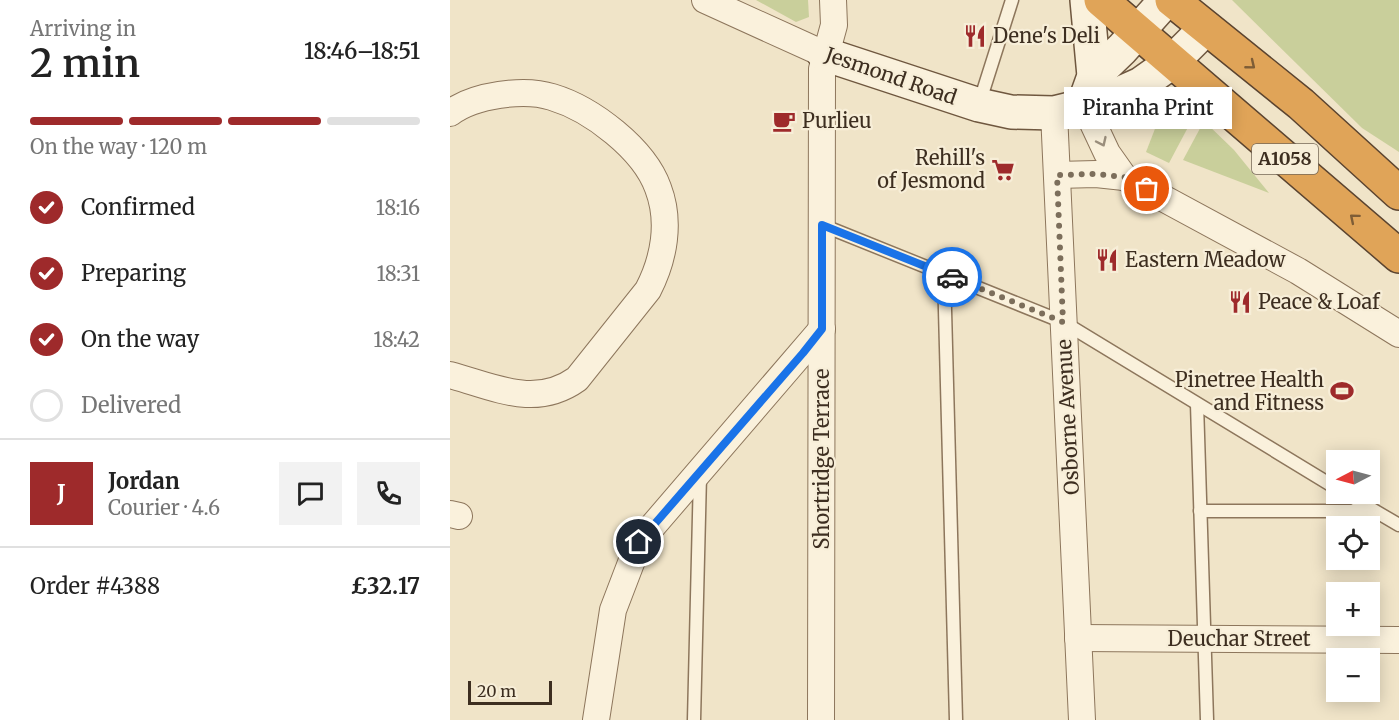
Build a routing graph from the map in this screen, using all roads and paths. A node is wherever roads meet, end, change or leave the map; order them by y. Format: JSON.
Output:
{"nodes":[{"id":1,"x":705,"y":0,"type":"edge"},
{"id":2,"x":833,"y":0,"type":"edge"},
{"id":3,"x":1012,"y":0,"type":"edge"},
{"id":4,"x":1088,"y":0,"type":"edge"},
{"id":5,"x":1101,"y":0,"type":"edge"},
{"id":6,"x":1166,"y":0,"type":"edge"},
{"id":7,"x":1172,"y":0,"type":"edge"},
{"id":8,"x":1206,"y":28,"type":"junction"},
{"id":9,"x":1138,"y":32,"type":"junction"},
{"id":10,"x":824,"y":54,"type":"junction"},
{"id":11,"x":1172,"y":62,"type":"junction"},
{"id":12,"x":1089,"y":90,"type":"junction"},
{"id":13,"x":979,"y":105,"type":"junction"},
{"id":14,"x":450,"y":113,"type":"edge"},
{"id":15,"x":1054,"y":113,"type":"junction"},
{"id":16,"x":1057,"y":175,"type":"junction"},
{"id":17,"x":1124,"y":177,"type":"junction"},
{"id":18,"x":1399,"y":193,"type":"edge"},
{"id":19,"x":822,"y":225,"type":"junction"},
{"id":20,"x":1399,"y":256,"type":"edge"},
{"id":21,"x":944,"y":273,"type":"junction"},
{"id":22,"x":1063,"y":322,"type":"junction"},
{"id":23,"x":822,"y":329,"type":"junction"},
{"id":24,"x":1399,"y":334,"type":"edge"},
{"id":25,"x":450,"y":375,"type":"edge"},
{"id":26,"x":1197,"y":404,"type":"junction"},
{"id":27,"x":700,"y":471,"type":"junction"},
{"id":28,"x":1326,"y":482,"type":"edge"},
{"id":29,"x":1362,"y":504,"type":"edge"},
{"id":30,"x":1374,"y":511,"type":"junction"},
{"id":31,"x":1200,"y":512,"type":"junction"},
{"id":32,"x":1399,"y":525,"type":"edge"},
{"id":33,"x":1078,"y":638,"type":"junction"},
{"id":34,"x":1205,"y":639,"type":"junction"},
{"id":35,"x":1399,"y":640,"type":"edge"},
{"id":36,"x":596,"y":720,"type":"edge"},
{"id":37,"x":694,"y":720,"type":"edge"},
{"id":38,"x":821,"y":720,"type":"edge"},
{"id":39,"x":956,"y":720,"type":"edge"},
{"id":40,"x":1082,"y":720,"type":"edge"},
{"id":41,"x":1207,"y":720,"type":"edge"}],
"edges":[{"from":1,"to":10,"type":"street","name":"Jesmond Road"},
{"from":2,"to":10,"type":"street","name":"Shortridge Terrace"},
{"from":3,"to":13,"type":"lane"},
{"from":4,"to":12,"type":"street"},
{"from":5,"to":9,"type":"highway","number":"A1058"},
{"from":6,"to":9,"type":"street"},
{"from":7,"to":8,"type":"highway","number":"A1058"},
{"from":8,"to":11,"type":"street","name":"Jesmond Road"},
{"from":8,"to":18,"type":"highway","number":"A1058","one_way":true},
{"from":9,"to":11,"type":"highway","number":"A1058"},
{"from":9,"to":12,"type":"street"},
{"from":10,"to":13,"type":"street","name":"Jesmond Road"},
{"from":10,"to":19,"type":"street","name":"Shortridge Terrace"},
{"from":11,"to":12,"type":"street","name":"Jesmond Road"},
{"from":20,"to":11,"type":"highway","number":"A1058","one_way":true},
{"from":12,"to":15,"type":"street","name":"Jesmond Road"},
{"from":12,"to":17,"type":"street","one_way":true},
{"from":13,"to":15,"type":"street","name":"Jesmond Road"},
{"from":14,"to":25,"type":"street"},
{"from":15,"to":16,"type":"street","name":"Osborne Avenue"},
{"from":16,"to":17,"type":"street"},
{"from":16,"to":22,"type":"street","name":"Osborne Avenue"},
{"from":17,"to":24,"type":"street"},
{"from":19,"to":21,"type":"lane"},
{"from":19,"to":23,"type":"street","name":"Shortridge Terrace"},
{"from":21,"to":22,"type":"lane"},
{"from":21,"to":39,"type":"lane"},
{"from":22,"to":26,"type":"lane"},
{"from":22,"to":33,"type":"street","name":"Osborne Avenue"},
{"from":23,"to":27,"type":"street"},
{"from":23,"to":38,"type":"street","name":"Shortridge Terrace"},
{"from":26,"to":28,"type":"lane"},
{"from":26,"to":31,"type":"lane"},
{"from":27,"to":36,"type":"street"},
{"from":27,"to":37,"type":"lane"},
{"from":29,"to":30,"type":"lane"},
{"from":30,"to":31,"type":"lane"},
{"from":30,"to":32,"type":"lane"},
{"from":31,"to":34,"type":"lane"},
{"from":33,"to":34,"type":"street","name":"Deuchar Street"},
{"from":33,"to":40,"type":"street","name":"Osborne Avenue"},
{"from":34,"to":35,"type":"street","name":"Deuchar Street"},
{"from":34,"to":41,"type":"lane"}]}
